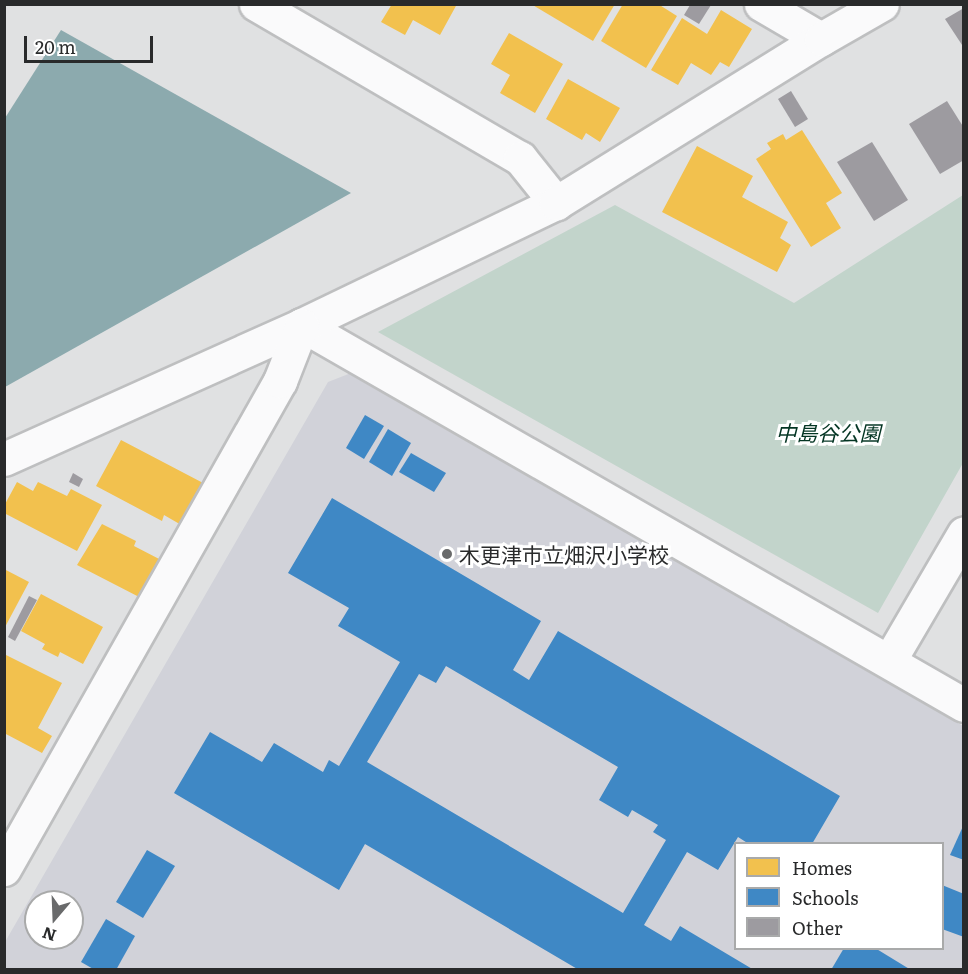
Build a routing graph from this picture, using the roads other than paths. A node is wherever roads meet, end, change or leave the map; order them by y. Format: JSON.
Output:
{"nodes":[{"id":1,"x":256,"y":4,"type":"edge"},
{"id":2,"x":761,"y":4,"type":"edge"},
{"id":3,"x":882,"y":4,"type":"edge"},
{"id":4,"x":821,"y":39,"type":"junction"},
{"id":5,"x":556,"y":203,"type":"junction"},
{"id":6,"x":302,"y":325,"type":"junction"},
{"id":7,"x":4,"y":459,"type":"edge"},
{"id":8,"x":963,"y":533,"type":"edge"},
{"id":9,"x":889,"y":661,"type":"junction"},
{"id":10,"x":963,"y":705,"type":"edge"},
{"id":11,"x":4,"y":870,"type":"edge"}],
"edges":[{"from":1,"to":5,"type":"street"},
{"from":2,"to":4,"type":"street"},
{"from":3,"to":4,"type":"street"},
{"from":4,"to":5,"type":"street"},
{"from":5,"to":6,"type":"street"},
{"from":6,"to":7,"type":"street"},
{"from":6,"to":9,"type":"street"},
{"from":6,"to":11,"type":"street"},
{"from":8,"to":9,"type":"street"},
{"from":9,"to":10,"type":"street"}]}
